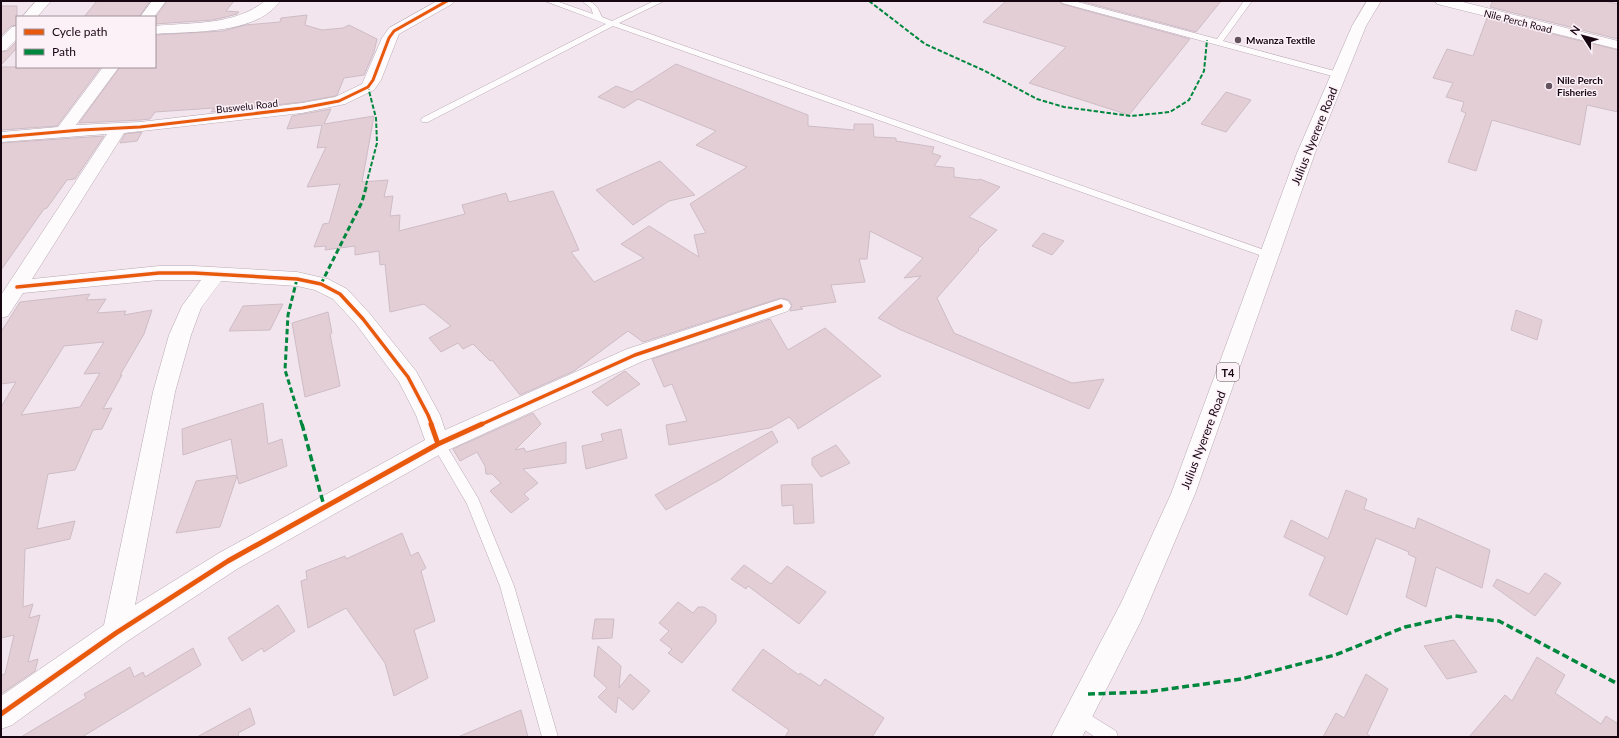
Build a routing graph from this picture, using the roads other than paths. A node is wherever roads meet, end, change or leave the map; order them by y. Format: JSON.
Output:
{"nodes":[{"id":1,"x":44,"y":1,"type":"edge"},
{"id":2,"x":159,"y":1,"type":"edge"},
{"id":3,"x":273,"y":1,"type":"edge"},
{"id":4,"x":447,"y":1,"type":"edge"},
{"id":5,"x":549,"y":1,"type":"edge"},
{"id":6,"x":586,"y":1,"type":"edge"},
{"id":7,"x":660,"y":1,"type":"edge"},
{"id":8,"x":1065,"y":1,"type":"edge"},
{"id":9,"x":1248,"y":1,"type":"edge"},
{"id":10,"x":1374,"y":1,"type":"edge"},
{"id":11,"x":1442,"y":1,"type":"edge"},
{"id":12,"x":30,"y":16,"type":"edge"},
{"id":13,"x":148,"y":16,"type":"edge"},
{"id":14,"x":599,"y":19,"type":"junction"},
{"id":15,"x":611,"y":24,"type":"junction"},
{"id":16,"x":156,"y":30,"type":"edge"},
{"id":17,"x":16,"y":31,"type":"edge"},
{"id":18,"x":1218,"y":43,"type":"junction"},
{"id":19,"x":1618,"y":45,"type":"edge"},
{"id":20,"x":1,"y":47,"type":"edge"},
{"id":21,"x":109,"y":68,"type":"edge"},
{"id":22,"x":1339,"y":75,"type":"junction"},
{"id":23,"x":425,"y":120,"type":"dead end"},
{"id":24,"x":118,"y":129,"type":"junction"},
{"id":25,"x":64,"y":131,"type":"junction"},
{"id":26,"x":1,"y":137,"type":"edge"},
{"id":27,"x":1269,"y":255,"type":"junction"},
{"id":28,"x":215,"y":275,"type":"junction"},
{"id":29,"x":17,"y":287,"type":"junction"},
{"id":30,"x":781,"y":306,"type":"dead end"},
{"id":31,"x":1,"y":311,"type":"edge"},
{"id":32,"x":438,"y":444,"type":"junction"},
{"id":33,"x":116,"y":633,"type":"junction"},
{"id":34,"x":1,"y":714,"type":"edge"},
{"id":35,"x":1077,"y":715,"type":"junction"},
{"id":36,"x":550,"y":737,"type":"edge"},
{"id":37,"x":1066,"y":737,"type":"edge"},
{"id":38,"x":1110,"y":737,"type":"edge"}],
"edges":[{"from":1,"to":12,"type":"main road"},
{"from":2,"to":13,"type":"main road"},
{"from":3,"to":16,"type":"main road"},
{"from":4,"to":24,"type":"main road","name":"Buswelu Road"},
{"from":5,"to":14,"type":"lane"},
{"from":6,"to":14,"type":"lane"},
{"from":7,"to":15,"type":"lane"},
{"from":8,"to":18,"type":"lane"},
{"from":9,"to":18,"type":"lane"},
{"from":10,"to":22,"type":"main road","name":"Julius Nyerere Road","number":"T4"},
{"from":11,"to":19,"type":"main road","name":"Nile Perch Road"},
{"from":14,"to":15,"type":"lane"},
{"from":15,"to":23,"type":"lane"},
{"from":15,"to":27,"type":"lane"},
{"from":17,"to":20,"type":"main road"},
{"from":18,"to":22,"type":"lane"},
{"from":21,"to":25,"type":"main road"},
{"from":22,"to":27,"type":"main road","name":"Julius Nyerere Road","number":"T4"},
{"from":24,"to":25,"type":"main road","name":"Buswelu Road"},
{"from":24,"to":29,"type":"main road"},
{"from":25,"to":26,"type":"main road","name":"Buswelu Road"},
{"from":27,"to":35,"type":"main road","name":"Julius Nyerere Road","number":"T4"},
{"from":28,"to":29,"type":"main road"},
{"from":28,"to":32,"type":"main road"},
{"from":28,"to":33,"type":"main road"},
{"from":29,"to":31,"type":"main road"},
{"from":30,"to":32,"type":"main road"},
{"from":32,"to":33,"type":"main road"},
{"from":32,"to":36,"type":"lane"},
{"from":33,"to":34,"type":"main road"},
{"from":35,"to":37,"type":"main road","name":"Julius Nyerere Road","number":"T4"},
{"from":35,"to":38,"type":"lane"}]}
